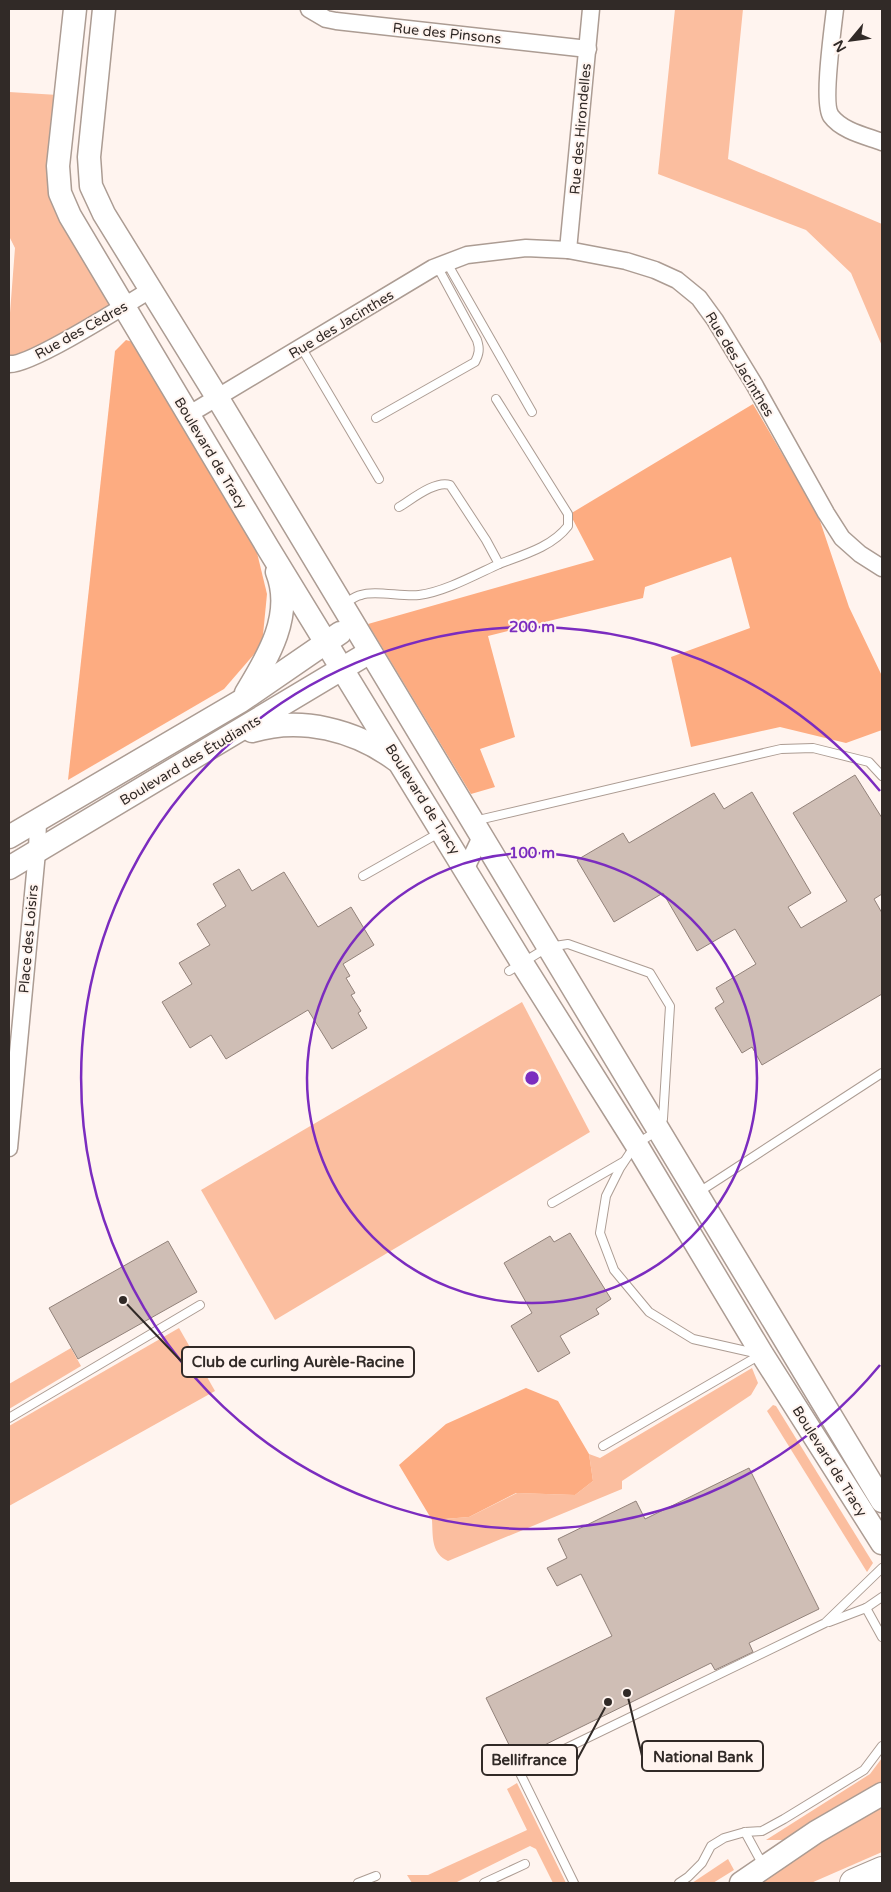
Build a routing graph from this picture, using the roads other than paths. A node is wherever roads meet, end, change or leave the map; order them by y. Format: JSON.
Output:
{"nodes":[{"id":1,"x":75,"y":9,"type":"edge"},
{"id":2,"x":104,"y":9,"type":"edge"},
{"id":3,"x":309,"y":9,"type":"edge"},
{"id":4,"x":591,"y":9,"type":"edge"},
{"id":5,"x":835,"y":9,"type":"edge"},
{"id":6,"x":588,"y":49,"type":"junction"},
{"id":7,"x":882,"y":142,"type":"edge"},
{"id":8,"x":568,"y":250,"type":"junction"},
{"id":9,"x":442,"y":265,"type":"junction"},
{"id":10,"x":150,"y":290,"type":"junction"},
{"id":11,"x":123,"y":306,"type":"junction"},
{"id":12,"x":301,"y":347,"type":"junction"},
{"id":13,"x":9,"y":364,"type":"edge"},
{"id":14,"x":217,"y":396,"type":"junction"},
{"id":15,"x":496,"y":399,"type":"dead end"},
{"id":16,"x":532,"y":412,"type":"dead end"},
{"id":17,"x":188,"y":415,"type":"junction"},
{"id":18,"x":376,"y":418,"type":"dead end"},
{"id":19,"x":379,"y":479,"type":"dead end"},
{"id":20,"x":399,"y":507,"type":"dead end"},
{"id":21,"x":268,"y":548,"type":"junction"},
{"id":22,"x":499,"y":564,"type":"junction"},
{"id":23,"x":882,"y":568,"type":"edge"},
{"id":24,"x":342,"y":605,"type":"junction"},
{"id":25,"x":354,"y":625,"type":"junction"},
{"id":26,"x":326,"y":642,"type":"junction"},
{"id":27,"x":370,"y":652,"type":"junction"},
{"id":28,"x":342,"y":669,"type":"junction"},
{"id":29,"x":241,"y":701,"type":"junction"},
{"id":30,"x":229,"y":737,"type":"junction"},
{"id":31,"x":400,"y":763,"type":"junction"},
{"id":32,"x":882,"y":776,"type":"edge"},
{"id":33,"x":38,"y":820,"type":"junction"},
{"id":34,"x":476,"y":829,"type":"junction"},
{"id":35,"x":443,"y":831,"type":"junction"},
{"id":36,"x":9,"y":838,"type":"edge"},
{"id":37,"x":37,"y":852,"type":"junction"},
{"id":38,"x":9,"y":868,"type":"edge"},
{"id":39,"x":466,"y":868,"type":"junction"},
{"id":40,"x":363,"y":876,"type":"dead end"},
{"id":41,"x":548,"y":947,"type":"junction"},
{"id":42,"x":516,"y":967,"type":"junction"},
{"id":43,"x":882,"y":1073,"type":"edge"},
{"id":44,"x":659,"y":1130,"type":"junction"},
{"id":45,"x":9,"y":1148,"type":"edge"},
{"id":46,"x":630,"y":1152,"type":"junction"},
{"id":47,"x":697,"y":1193,"type":"junction"},
{"id":48,"x":667,"y":1195,"type":"junction"},
{"id":49,"x":552,"y":1204,"type":"dead end"},
{"id":50,"x":200,"y":1305,"type":"dead end"},
{"id":51,"x":784,"y":1340,"type":"junction"},
{"id":52,"x":762,"y":1354,"type":"junction"},
{"id":53,"x":788,"y":1371,"type":"junction"},
{"id":54,"x":9,"y":1418,"type":"edge"},
{"id":55,"x":603,"y":1446,"type":"dead end"},
{"id":56,"x":882,"y":1501,"type":"edge"},
{"id":57,"x":882,"y":1543,"type":"edge"},
{"id":58,"x":882,"y":1568,"type":"edge"},
{"id":59,"x":882,"y":1597,"type":"edge"},
{"id":60,"x":866,"y":1608,"type":"junction"},
{"id":61,"x":825,"y":1623,"type":"junction"},
{"id":62,"x":882,"y":1637,"type":"edge"},
{"id":63,"x":882,"y":1746,"type":"edge"},
{"id":64,"x":882,"y":1794,"type":"edge"},
{"id":65,"x":746,"y":1832,"type":"junction"},
{"id":66,"x":525,"y":1864,"type":"dead end"},
{"id":67,"x":764,"y":1867,"type":"junction"},
{"id":68,"x":882,"y":1871,"type":"edge"},
{"id":69,"x":376,"y":1876,"type":"dead end"},
{"id":70,"x":358,"y":1883,"type":"edge"},
{"id":71,"x":484,"y":1883,"type":"edge"},
{"id":72,"x":574,"y":1883,"type":"edge"},
{"id":73,"x":679,"y":1883,"type":"edge"},
{"id":74,"x":741,"y":1883,"type":"edge"},
{"id":75,"x":854,"y":1883,"type":"edge"}],
"edges":[{"from":1,"to":11,"type":"street","name":"Boulevard de Tracy"},
{"from":2,"to":10,"type":"street","name":"Boulevard de Tracy"},
{"from":3,"to":6,"type":"street","name":"Rue des Pinsons"},
{"from":4,"to":6,"type":"street","name":"Rue des Hirondelles"},
{"from":5,"to":7,"type":"street"},
{"from":6,"to":8,"type":"street","name":"Rue des Hirondelles"},
{"from":8,"to":9,"type":"street","name":"Rue des Jacinthes"},
{"from":8,"to":23,"type":"street","name":"Rue des Jacinthes"},
{"from":9,"to":12,"type":"street","name":"Rue des Jacinthes"},
{"from":9,"to":16,"type":"lane"},
{"from":9,"to":18,"type":"lane"},
{"from":10,"to":11,"type":"street","name":"Rue des Cèdres"},
{"from":10,"to":14,"type":"street","name":"Boulevard de Tracy"},
{"from":11,"to":13,"type":"street","name":"Rue des Cèdres"},
{"from":11,"to":17,"type":"street","name":"Boulevard de Tracy"},
{"from":12,"to":14,"type":"street","name":"Rue des Jacinthes"},
{"from":12,"to":19,"type":"lane"},
{"from":14,"to":17,"type":"street","name":"Rue des Jacinthes"},
{"from":14,"to":24,"type":"street","name":"Boulevard de Tracy"},
{"from":15,"to":22,"type":"lane"},
{"from":17,"to":21,"type":"street","name":"Boulevard de Tracy"},
{"from":20,"to":22,"type":"lane"},
{"from":21,"to":26,"type":"street","name":"Boulevard de Tracy"},
{"from":21,"to":29,"type":"street"},
{"from":22,"to":24,"type":"lane"},
{"from":24,"to":25,"type":"street","name":"Boulevard de Tracy"},
{"from":25,"to":26,"type":"street","name":"Boulevard des Étudiants"},
{"from":25,"to":27,"type":"street","name":"Boulevard de Tracy"},
{"from":26,"to":28,"type":"street","name":"Boulevard de Tracy"},
{"from":26,"to":29,"type":"street","name":"Boulevard des Étudiants"},
{"from":27,"to":28,"type":"street","name":"Boulevard des Étudiants"},
{"from":27,"to":34,"type":"street","name":"Boulevard de Tracy"},
{"from":28,"to":30,"type":"street","name":"Boulevard des Étudiants"},
{"from":28,"to":31,"type":"street","name":"Boulevard de Tracy"},
{"from":29,"to":33,"type":"street","name":"Boulevard des Étudiants"},
{"from":30,"to":31,"type":"street"},
{"from":30,"to":37,"type":"street","name":"Boulevard des Étudiants"},
{"from":31,"to":35,"type":"street","name":"Boulevard de Tracy"},
{"from":32,"to":34,"type":"lane"},
{"from":33,"to":36,"type":"street","name":"Boulevard des Étudiants"},
{"from":33,"to":37,"type":"street","name":"Place des Loisirs"},
{"from":34,"to":39,"type":"street","name":"Boulevard de Tracy"},
{"from":34,"to":41,"type":"street","name":"Boulevard de Tracy"},
{"from":35,"to":39,"type":"street","name":"Boulevard de Tracy"},
{"from":35,"to":40,"type":"lane"},
{"from":37,"to":38,"type":"street","name":"Boulevard des Étudiants"},
{"from":37,"to":45,"type":"street","name":"Place des Loisirs"},
{"from":39,"to":42,"type":"street","name":"Boulevard de Tracy"},
{"from":41,"to":42,"type":"lane"},
{"from":41,"to":44,"type":"street","name":"Boulevard de Tracy"},
{"from":41,"to":44,"type":"lane"},
{"from":42,"to":46,"type":"street","name":"Boulevard de Tracy"},
{"from":43,"to":47,"type":"lane"},
{"from":44,"to":46,"type":"lane"},
{"from":44,"to":47,"type":"street","name":"Boulevard de Tracy"},
{"from":46,"to":48,"type":"street","name":"Boulevard de Tracy"},
{"from":46,"to":49,"type":"lane"},
{"from":46,"to":52,"type":"lane"},
{"from":47,"to":48,"type":"street"},
{"from":47,"to":51,"type":"street","name":"Boulevard de Tracy"},
{"from":48,"to":52,"type":"street","name":"Boulevard de Tracy"},
{"from":50,"to":54,"type":"lane"},
{"from":51,"to":52,"type":"street"},
{"from":51,"to":53,"type":"street","name":"Boulevard de Tracy"},
{"from":52,"to":53,"type":"street","name":"Boulevard de Tracy"},
{"from":52,"to":55,"type":"lane"},
{"from":53,"to":56,"type":"street","name":"Boulevard de Tracy"},
{"from":53,"to":57,"type":"street","name":"Boulevard de Tracy"},
{"from":58,"to":61,"type":"lane"},
{"from":59,"to":60,"type":"lane"},
{"from":60,"to":61,"type":"lane"},
{"from":60,"to":62,"type":"lane"},
{"from":61,"to":72,"type":"lane"},
{"from":63,"to":65,"type":"lane"},
{"from":64,"to":67,"type":"street"},
{"from":65,"to":67,"type":"lane"},
{"from":65,"to":73,"type":"lane"},
{"from":66,"to":71,"type":"lane"},
{"from":67,"to":74,"type":"street"},
{"from":68,"to":75,"type":"highway"},
{"from":69,"to":70,"type":"lane"}]}
